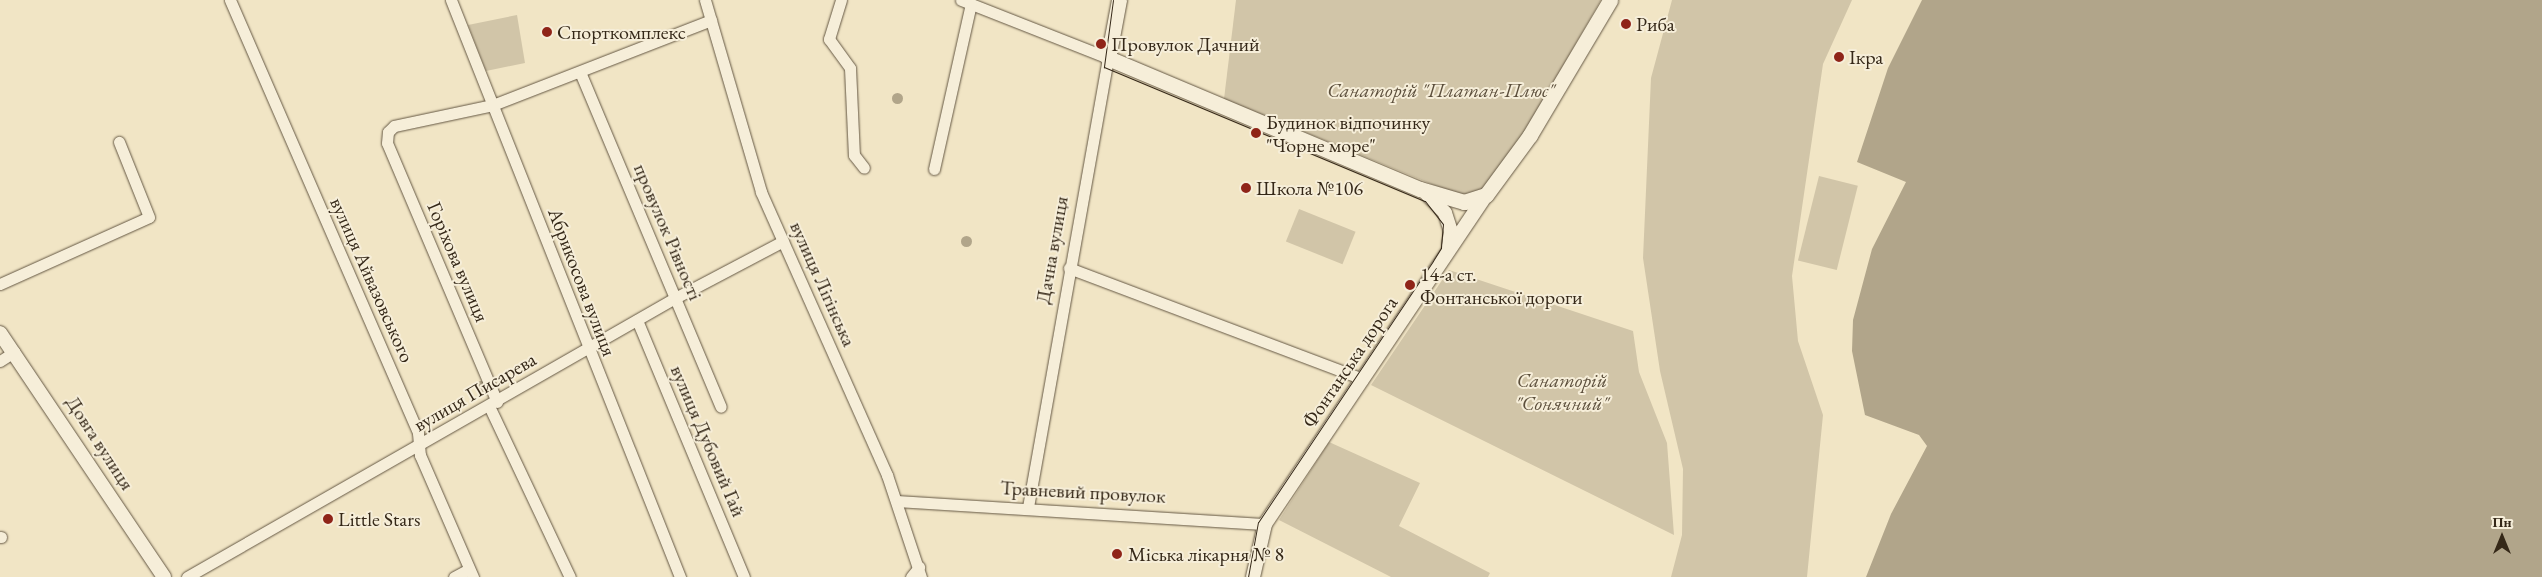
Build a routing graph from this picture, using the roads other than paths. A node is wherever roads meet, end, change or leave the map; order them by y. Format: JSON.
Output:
{"nodes":[{"id":1,"x":230,"y":0,"type":"edge"},
{"id":2,"x":451,"y":0,"type":"edge"},
{"id":3,"x":705,"y":0,"type":"edge"},
{"id":4,"x":841,"y":0,"type":"edge"},
{"id":5,"x":1119,"y":0,"type":"edge"},
{"id":6,"x":1610,"y":0,"type":"edge"},
{"id":7,"x":966,"y":2,"type":"edge"},
{"id":8,"x":711,"y":20,"type":"junction"},
{"id":9,"x":1108,"y":58,"type":"junction"},
{"id":10,"x":580,"y":72,"type":"junction"},
{"id":11,"x":493,"y":105,"type":"junction"},
{"id":12,"x":119,"y":142,"type":"dead end"},
{"id":13,"x":864,"y":168,"type":"dead end"},
{"id":14,"x":934,"y":169,"type":"dead end"},
{"id":15,"x":1420,"y":189,"type":"junction"},
{"id":16,"x":1486,"y":195,"type":"junction"},
{"id":17,"x":783,"y":241,"type":"junction"},
{"id":18,"x":1446,"y":254,"type":"junction"},
{"id":19,"x":1069,"y":268,"type":"junction"},
{"id":20,"x":0,"y":284,"type":"edge"},
{"id":21,"x":675,"y":298,"type":"junction"},
{"id":22,"x":637,"y":320,"type":"junction"},
{"id":23,"x":0,"y":333,"type":"edge"},
{"id":24,"x":588,"y":348,"type":"junction"},
{"id":25,"x":14,"y":352,"type":"junction"},
{"id":26,"x":0,"y":361,"type":"edge"},
{"id":27,"x":1363,"y":379,"type":"junction"},
{"id":28,"x":493,"y":404,"type":"junction"},
{"id":29,"x":721,"y":407,"type":"dead end"},
{"id":30,"x":419,"y":446,"type":"junction"},
{"id":31,"x":898,"y":501,"type":"junction"},
{"id":32,"x":1028,"y":508,"type":"junction"},
{"id":33,"x":1265,"y":524,"type":"junction"},
{"id":34,"x":920,"y":572,"type":"edge"},
{"id":35,"x":471,"y":573,"type":"edge"},
{"id":36,"x":164,"y":577,"type":"edge"},
{"id":37,"x":187,"y":577,"type":"edge"},
{"id":38,"x":454,"y":577,"type":"edge"},
{"id":39,"x":570,"y":577,"type":"edge"},
{"id":40,"x":680,"y":577,"type":"edge"},
{"id":41,"x":744,"y":577,"type":"edge"},
{"id":42,"x":911,"y":577,"type":"edge"},
{"id":43,"x":1252,"y":577,"type":"edge"}],
"edges":[{"from":1,"to":30,"type":"street","name":"вулиця Айвазовського"},
{"from":2,"to":11,"type":"street","name":"Абрикосова вулиця"},
{"from":3,"to":8,"type":"street","name":"вулиця Лігінська"},
{"from":4,"to":13,"type":"street"},
{"from":5,"to":9,"type":"main road","name":"Дачна вулиця"},
{"from":6,"to":16,"type":"main road","name":"Фонтанська дорога"},
{"from":7,"to":9,"type":"street"},
{"from":7,"to":14,"type":"street"},
{"from":8,"to":10,"type":"street"},
{"from":8,"to":17,"type":"street","name":"вулиця Лігінська"},
{"from":9,"to":15,"type":"main road"},
{"from":9,"to":19,"type":"street","name":"Дачна вулиця"},
{"from":10,"to":11,"type":"street"},
{"from":10,"to":21,"type":"street","name":"провулок Рівності"},
{"from":11,"to":24,"type":"street","name":"Абрикосова вулиця"},
{"from":11,"to":28,"type":"street","name":"Горіхова вулиця"},
{"from":12,"to":20,"type":"street"},
{"from":15,"to":16,"type":"main road"},
{"from":15,"to":18,"type":"street"},
{"from":16,"to":18,"type":"street","name":"Фонтанська дорога"},
{"from":17,"to":21,"type":"street","name":"вулиця Писарева"},
{"from":17,"to":31,"type":"street","name":"вулиця Лігінська"},
{"from":18,"to":27,"type":"street","name":"Фонтанська дорога"},
{"from":19,"to":27,"type":"street"},
{"from":19,"to":32,"type":"street","name":"Дачна вулиця"},
{"from":21,"to":22,"type":"street","name":"вулиця Писарева"},
{"from":21,"to":29,"type":"street","name":"провулок Рівності"},
{"from":22,"to":24,"type":"street","name":"вулиця Писарева"},
{"from":22,"to":41,"type":"street","name":"вулиця Дубовий Гай"},
{"from":23,"to":25,"type":"street","name":"Довга вулиця"},
{"from":24,"to":28,"type":"street","name":"вулиця Писарева"},
{"from":24,"to":40,"type":"street","name":"Абрикосова вулиця"},
{"from":25,"to":26,"type":"street"},
{"from":25,"to":36,"type":"street","name":"Довга вулиця"},
{"from":27,"to":33,"type":"street","name":"Фонтанська дорога"},
{"from":28,"to":30,"type":"street","name":"вулиця Писарева"},
{"from":28,"to":39,"type":"street","name":"Горіхова вулиця"},
{"from":30,"to":35,"type":"street","name":"вулиця Айвазовського"},
{"from":30,"to":37,"type":"street","name":"вулиця Писарева"},
{"from":31,"to":32,"type":"street","name":"Травневий провулок"},
{"from":31,"to":34,"type":"street","name":"вулиця Лігінська"},
{"from":32,"to":33,"type":"street","name":"Травневий провулок"},
{"from":33,"to":43,"type":"street","name":"Фонтанська дорога"},
{"from":34,"to":42,"type":"street"},
{"from":35,"to":38,"type":"street"}]}
